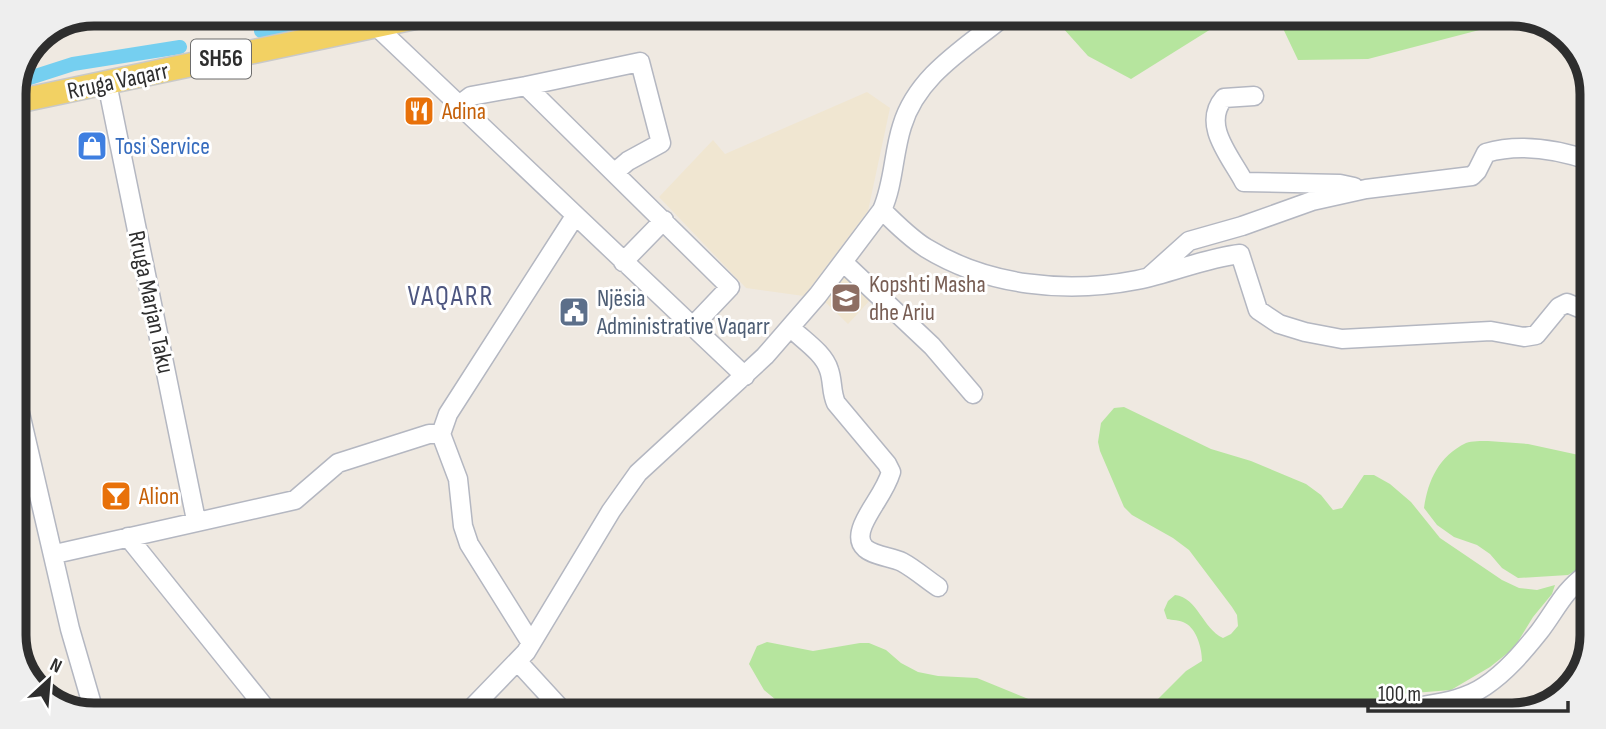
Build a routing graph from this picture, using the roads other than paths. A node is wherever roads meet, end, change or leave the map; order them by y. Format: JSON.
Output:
{"nodes":[{"id":1,"x":376,"y":26,"type":"joint"},
{"id":2,"x":992,"y":26,"type":"edge"},
{"id":3,"x":107,"y":83,"type":"junction"},
{"id":4,"x":526,"y":86,"type":"junction"},
{"id":5,"x":1254,"y":96,"type":"dead end"},
{"id":6,"x":26,"y":100,"type":"edge"},
{"id":7,"x":459,"y":105,"type":"junction"},
{"id":8,"x":1580,"y":159,"type":"edge"},
{"id":9,"x":615,"y":172,"type":"junction"},
{"id":10,"x":1366,"y":189,"type":"junction"},
{"id":11,"x":882,"y":210,"type":"junction"},
{"id":12,"x":575,"y":216,"type":"junction"},
{"id":13,"x":664,"y":220,"type":"junction"},
{"id":14,"x":623,"y":262,"type":"junction"},
{"id":15,"x":843,"y":262,"type":"junction"},
{"id":16,"x":1150,"y":276,"type":"junction"},
{"id":17,"x":1580,"y":308,"type":"edge"},
{"id":18,"x":692,"y":327,"type":"junction"},
{"id":19,"x":791,"y":328,"type":"junction"},
{"id":20,"x":745,"y":376,"type":"junction"},
{"id":21,"x":973,"y":394,"type":"dead end"},
{"id":22,"x":441,"y":434,"type":"junction"},
{"id":23,"x":26,"y":436,"type":"edge"},
{"id":24,"x":196,"y":520,"type":"junction"},
{"id":25,"x":128,"y":537,"type":"junction"},
{"id":26,"x":55,"y":554,"type":"junction"},
{"id":27,"x":1580,"y":580,"type":"edge"},
{"id":28,"x":938,"y":587,"type":"dead end"},
{"id":29,"x":531,"y":643,"type":"junction"},
{"id":30,"x":518,"y":662,"type":"junction"},
{"id":31,"x":92,"y":703,"type":"edge"},
{"id":32,"x":261,"y":703,"type":"edge"},
{"id":33,"x":476,"y":703,"type":"edge"},
{"id":34,"x":556,"y":703,"type":"edge"},
{"id":35,"x":1440,"y":703,"type":"edge"}],
"edges":[{"from":1,"to":3,"type":"main road","name":"Rruga Vaqarr","number":"SH56"},
{"from":1,"to":7,"type":"street"},
{"from":2,"to":11,"type":"street"},
{"from":3,"to":6,"type":"main road","name":"Rruga Vaqarr","number":"SH56"},
{"from":3,"to":24,"type":"street","name":"Rruga Marjan Taku"},
{"from":4,"to":7,"type":"street"},
{"from":4,"to":9,"type":"street"},
{"from":4,"to":9,"type":"street"},
{"from":5,"to":10,"type":"street"},
{"from":7,"to":12,"type":"street"},
{"from":8,"to":10,"type":"street"},
{"from":9,"to":13,"type":"street"},
{"from":10,"to":16,"type":"street"},
{"from":11,"to":15,"type":"street"},
{"from":11,"to":16,"type":"street"},
{"from":12,"to":14,"type":"street"},
{"from":12,"to":22,"type":"street"},
{"from":13,"to":14,"type":"street"},
{"from":13,"to":18,"type":"street"},
{"from":14,"to":18,"type":"street"},
{"from":15,"to":19,"type":"street"},
{"from":15,"to":21,"type":"street"},
{"from":16,"to":17,"type":"street"},
{"from":18,"to":20,"type":"street"},
{"from":19,"to":20,"type":"street"},
{"from":19,"to":28,"type":"street"},
{"from":20,"to":29,"type":"street"},
{"from":22,"to":24,"type":"street"},
{"from":22,"to":29,"type":"street"},
{"from":23,"to":26,"type":"street"},
{"from":24,"to":25,"type":"street"},
{"from":25,"to":26,"type":"street"},
{"from":25,"to":32,"type":"street"},
{"from":26,"to":31,"type":"street"},
{"from":27,"to":35,"type":"street"},
{"from":29,"to":30,"type":"street"},
{"from":30,"to":33,"type":"street"},
{"from":30,"to":34,"type":"street"}]}
